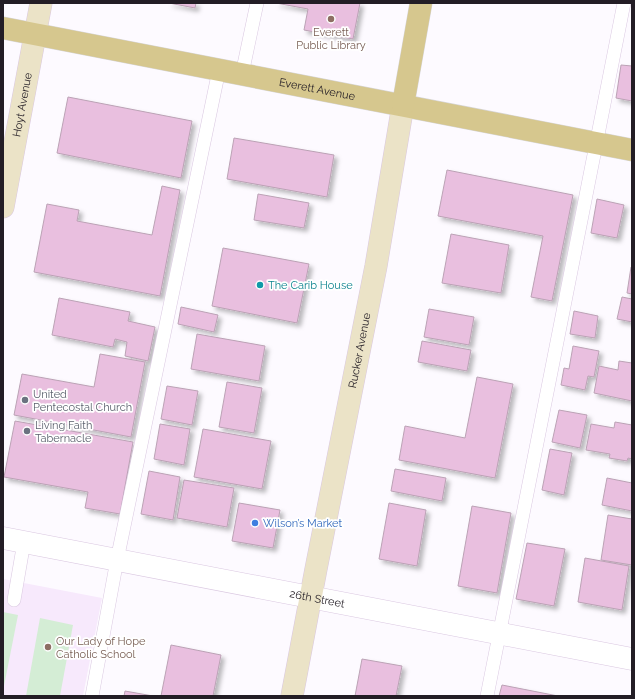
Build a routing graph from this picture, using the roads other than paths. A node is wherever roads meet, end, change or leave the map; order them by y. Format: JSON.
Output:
{"nodes":[{"id":1,"x":41,"y":3,"type":"edge"},
{"id":2,"x":257,"y":3,"type":"edge"},
{"id":3,"x":421,"y":3,"type":"edge"},
{"id":4,"x":624,"y":3,"type":"edge"},
{"id":5,"x":3,"y":28,"type":"edge"},
{"id":6,"x":35,"y":34,"type":"junction"},
{"id":7,"x":219,"y":70,"type":"junction"},
{"id":8,"x":242,"y":74,"type":"junction"},
{"id":9,"x":403,"y":105,"type":"junction"},
{"id":10,"x":596,"y":142,"type":"junction"},
{"id":11,"x":632,"y":150,"type":"edge"},
{"id":12,"x":3,"y":207,"type":"edge"},
{"id":13,"x":3,"y":538,"type":"edge"},
{"id":14,"x":24,"y":542,"type":"junction"},
{"id":15,"x":118,"y":560,"type":"junction"},
{"id":16,"x":310,"y":597,"type":"junction"},
{"id":17,"x":14,"y":600,"type":"dead end"},
{"id":18,"x":499,"y":634,"type":"junction"},
{"id":19,"x":632,"y":659,"type":"edge"},
{"id":20,"x":92,"y":696,"type":"edge"},
{"id":21,"x":292,"y":696,"type":"edge"},
{"id":22,"x":487,"y":696,"type":"edge"}],
"edges":[{"from":1,"to":6,"type":"street","name":"Hoyt Avenue"},
{"from":2,"to":8,"type":"lane"},
{"from":3,"to":9,"type":"main road","name":"Rucker Avenue"},
{"from":4,"to":10,"type":"lane"},
{"from":5,"to":6,"type":"main road","name":"Everett Avenue"},
{"from":6,"to":7,"type":"main road","name":"Everett Avenue"},
{"from":6,"to":12,"type":"street","name":"Hoyt Avenue"},
{"from":7,"to":8,"type":"main road","name":"Everett Avenue"},
{"from":7,"to":15,"type":"lane"},
{"from":8,"to":9,"type":"main road","name":"Everett Avenue"},
{"from":9,"to":10,"type":"main road","name":"Everett Avenue"},
{"from":9,"to":16,"type":"street","name":"Rucker Avenue"},
{"from":10,"to":11,"type":"main road","name":"Everett Avenue"},
{"from":10,"to":18,"type":"lane"},
{"from":13,"to":14,"type":"street","name":"26th Street"},
{"from":14,"to":15,"type":"street","name":"26th Street"},
{"from":14,"to":17,"type":"lane"},
{"from":15,"to":16,"type":"street","name":"26th Street"},
{"from":15,"to":20,"type":"lane"},
{"from":16,"to":18,"type":"street","name":"26th Street"},
{"from":16,"to":21,"type":"street","name":"Rucker Avenue"},
{"from":18,"to":19,"type":"street","name":"26th Street"},
{"from":18,"to":22,"type":"lane"}]}
